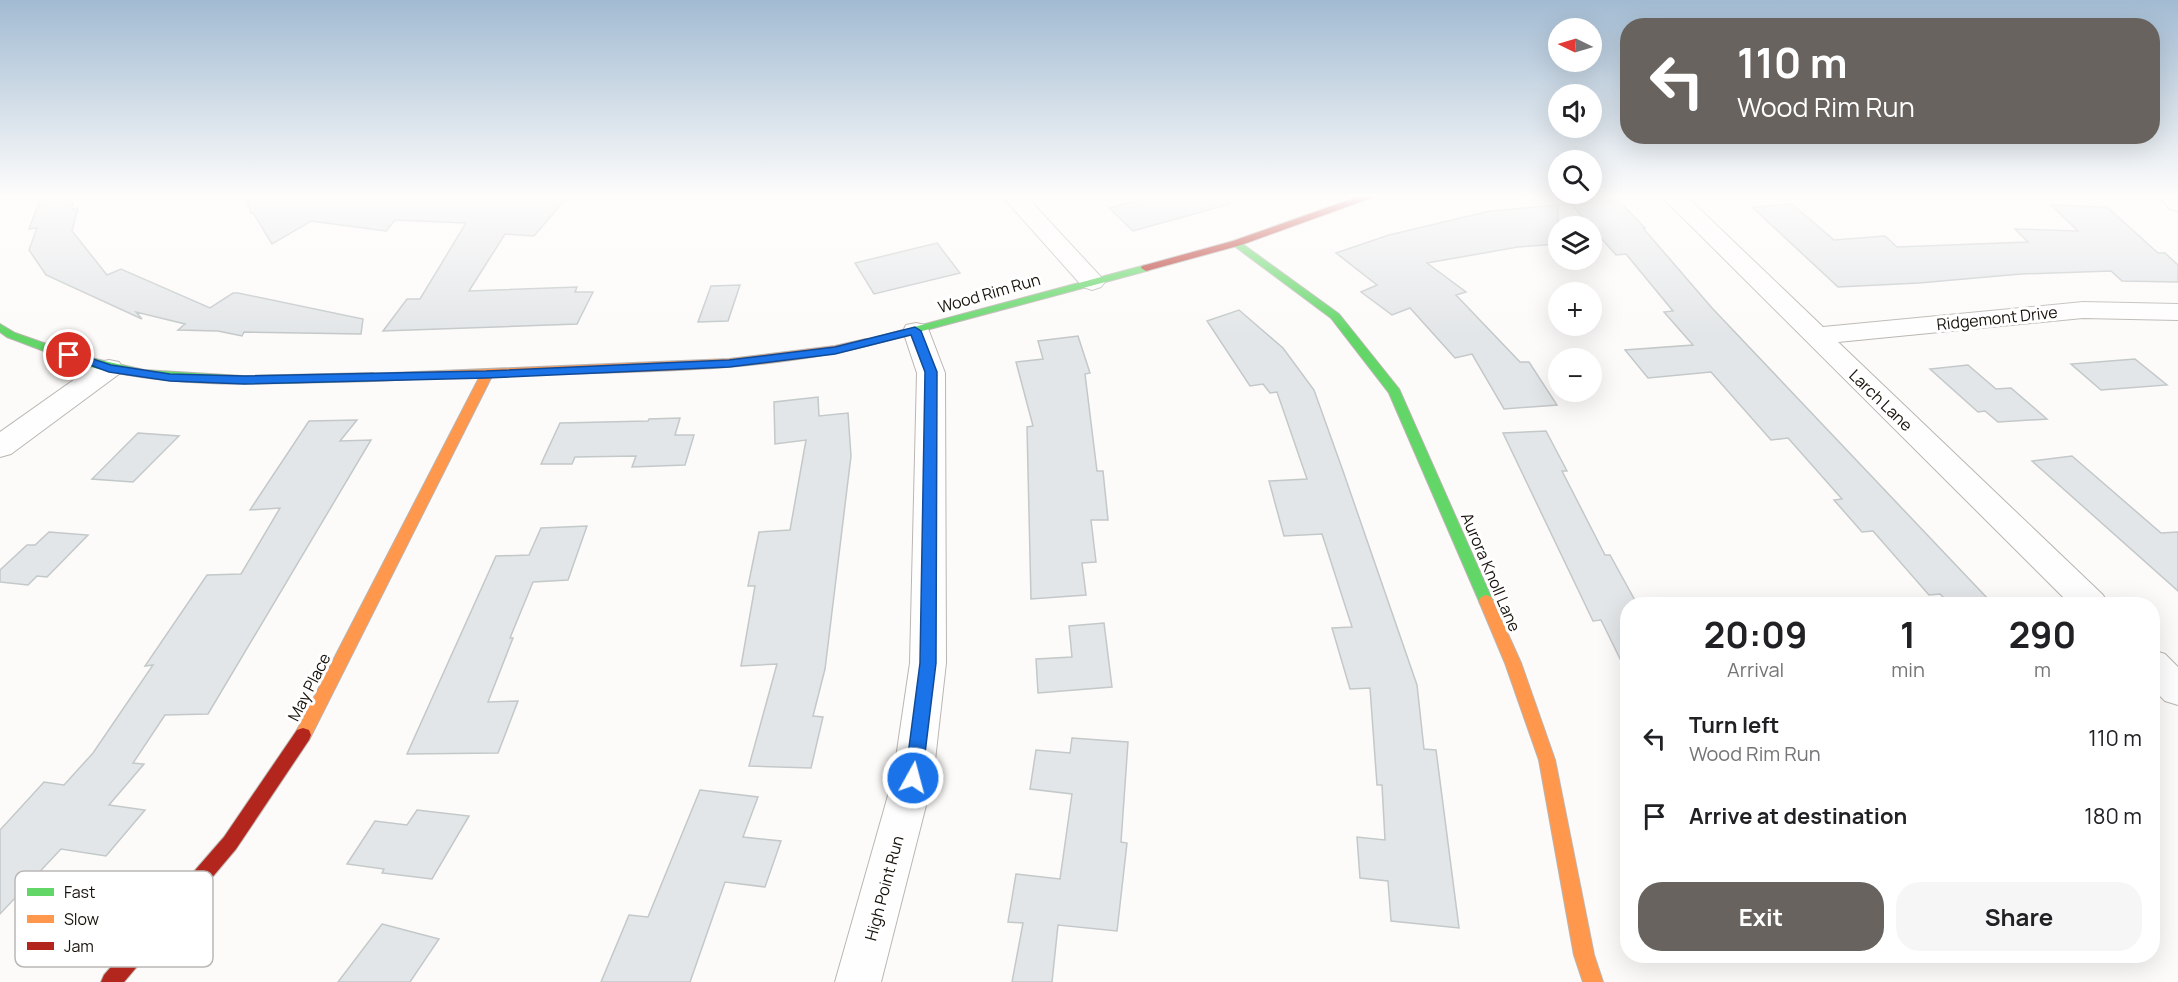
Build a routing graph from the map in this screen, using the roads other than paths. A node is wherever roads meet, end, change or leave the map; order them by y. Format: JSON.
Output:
{"nodes":[{"id":1,"x":1054,"y":241,"type":"edge"},
{"id":2,"x":1243,"y":241,"type":"edge"},
{"id":3,"x":1718,"y":241,"type":"edge"},
{"id":4,"x":1237,"y":243,"type":"junction"},
{"id":5,"x":1092,"y":282,"type":"junction"},
{"id":6,"x":2178,"y":312,"type":"edge"},
{"id":7,"x":0,"y":327,"type":"edge"},
{"id":8,"x":915,"y":331,"type":"junction"},
{"id":9,"x":1816,"y":336,"type":"junction"},
{"id":10,"x":109,"y":368,"type":"junction"},
{"id":11,"x":486,"y":374,"type":"junction"},
{"id":12,"x":0,"y":447,"type":"edge"},
{"id":13,"x":2084,"y":597,"type":"edge"},
{"id":14,"x":2160,"y":672,"type":"edge"},
{"id":15,"x":2178,"y":690,"type":"edge"},
{"id":16,"x":206,"y":871,"type":"edge"},
{"id":17,"x":124,"y":967,"type":"edge"},
{"id":18,"x":111,"y":982,"type":"edge"},
{"id":19,"x":858,"y":982,"type":"edge"},
{"id":20,"x":1593,"y":982,"type":"edge"}],
"edges":[{"from":1,"to":5,"type":"street"},
{"from":2,"to":4,"type":"street","name":"Wood Rim Run"},
{"from":3,"to":9,"type":"street","name":"Larch Lane"},
{"from":4,"to":5,"type":"street","name":"Wood Rim Run"},
{"from":4,"to":20,"type":"street","name":"Aurora Knoll Lane"},
{"from":5,"to":8,"type":"street","name":"Wood Rim Run"},
{"from":6,"to":9,"type":"street","name":"Ridgemont Drive"},
{"from":7,"to":10,"type":"street","name":"Wood Rim Run"},
{"from":8,"to":11,"type":"street","name":"Wood Rim Run"},
{"from":8,"to":19,"type":"street","name":"High Point Run"},
{"from":9,"to":13,"type":"street","name":"Larch Lane"},
{"from":10,"to":11,"type":"street","name":"Wood Rim Run"},
{"from":10,"to":12,"type":"street"},
{"from":11,"to":16,"type":"street","name":"May Place"},
{"from":14,"to":15,"type":"street"},
{"from":17,"to":18,"type":"street","name":"May Place"}]}
